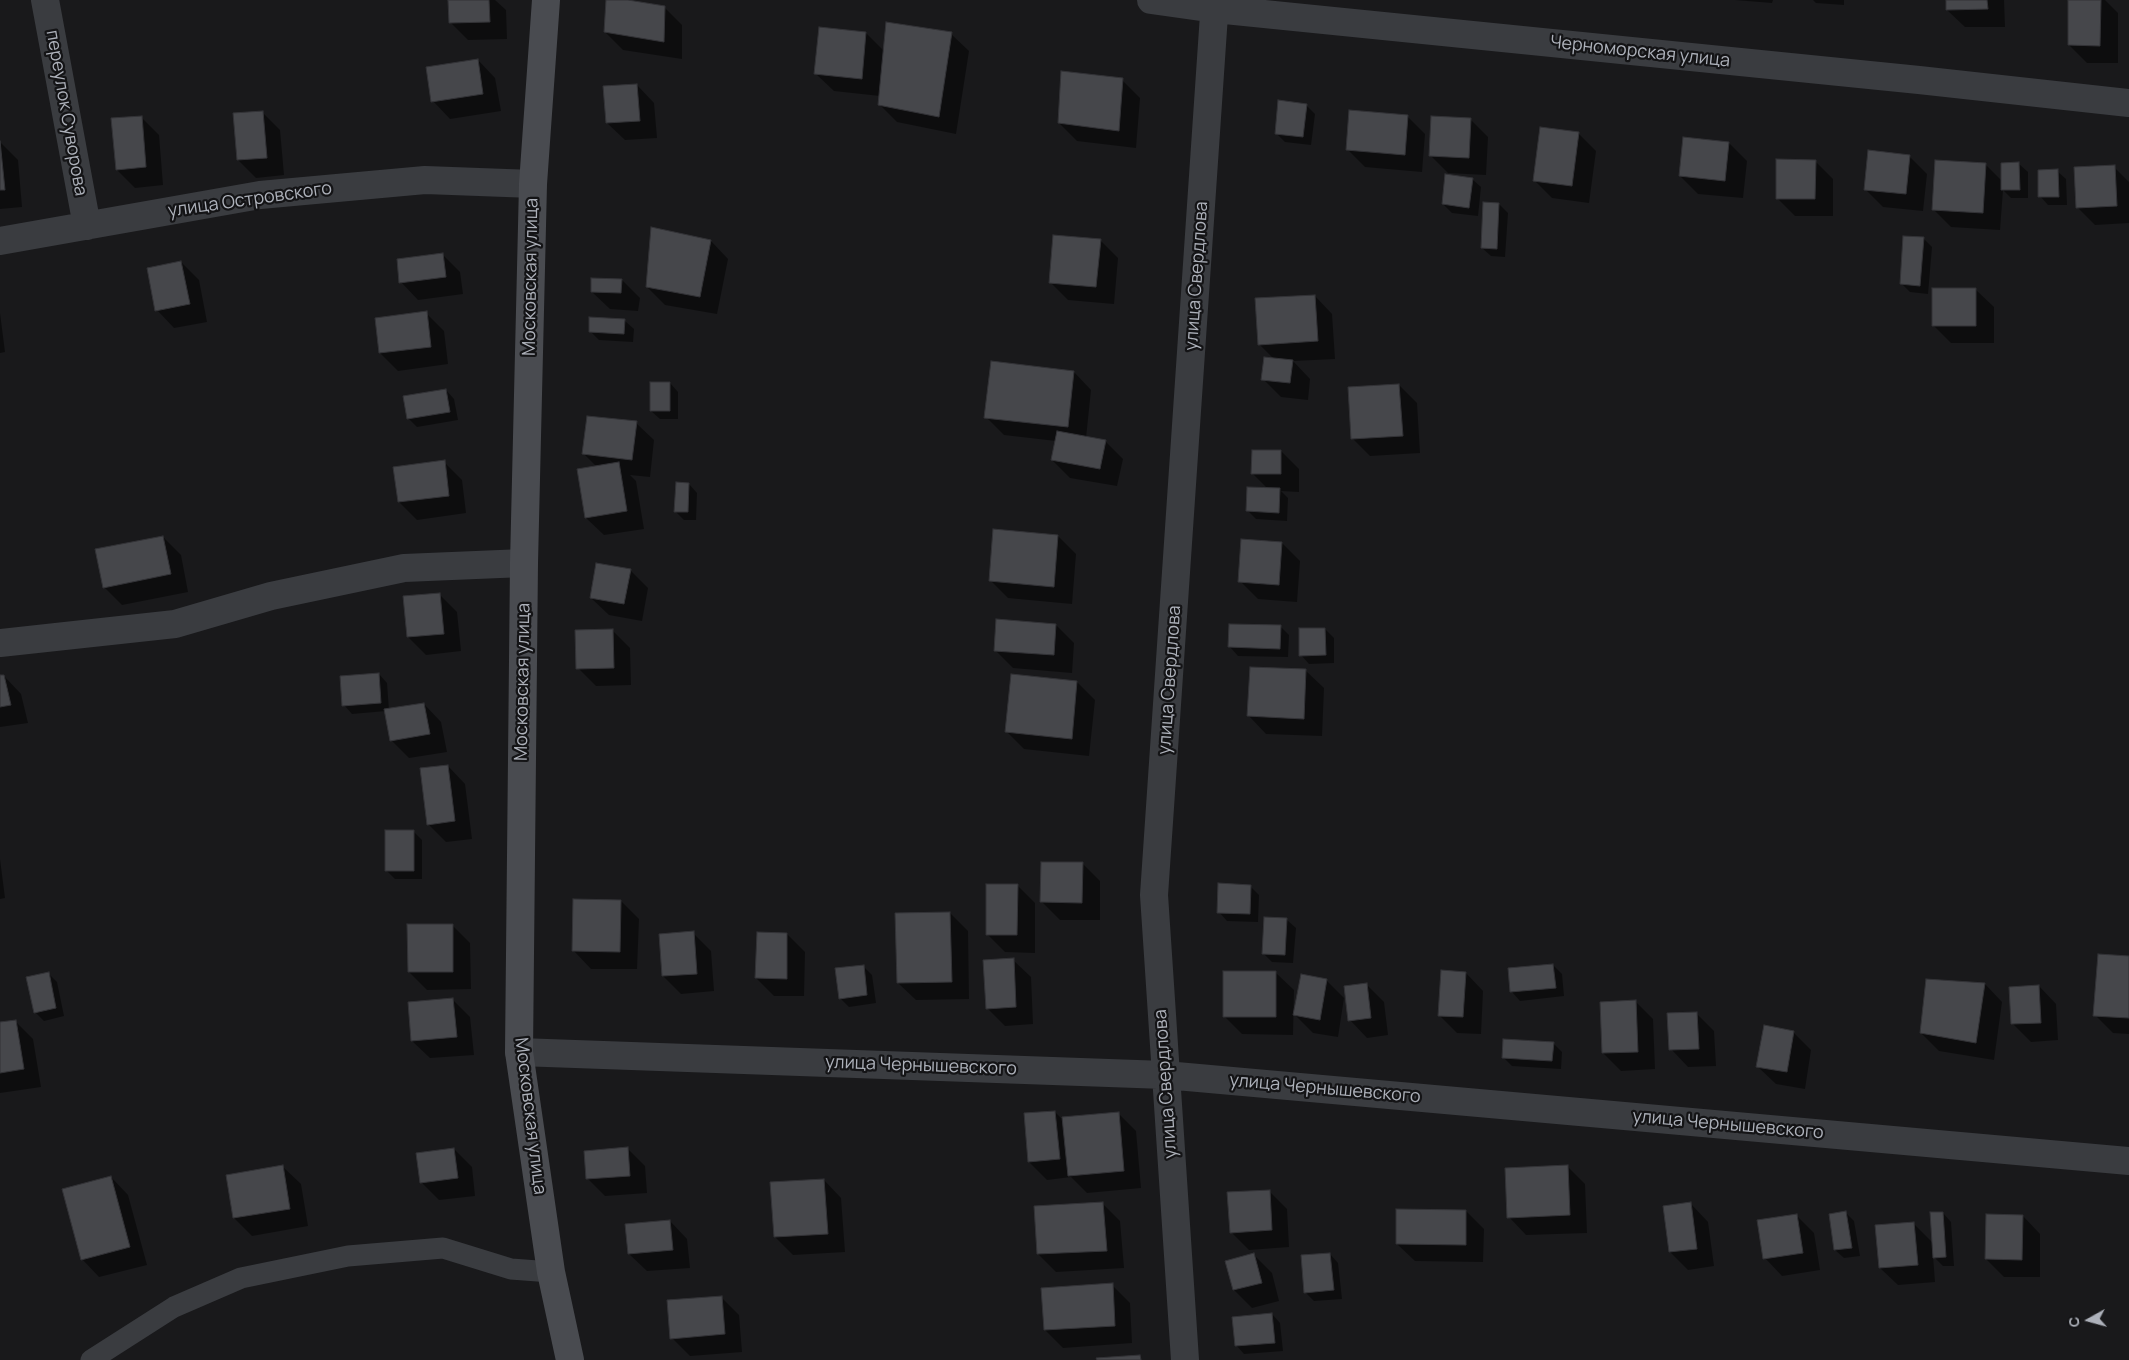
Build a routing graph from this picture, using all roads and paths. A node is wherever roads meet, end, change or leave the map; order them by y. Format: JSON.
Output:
{"nodes":[{"id":1,"x":45,"y":0,"type":"edge"},
{"id":2,"x":546,"y":0,"type":"edge"},
{"id":3,"x":1151,"y":0,"type":"edge"},
{"id":4,"x":1215,"y":5,"type":"edge"},
{"id":5,"x":2129,"y":103,"type":"edge"},
{"id":6,"x":533,"y":184,"type":"junction"},
{"id":7,"x":87,"y":226,"type":"junction"},
{"id":8,"x":0,"y":241,"type":"edge"},
{"id":9,"x":524,"y":563,"type":"junction"},
{"id":10,"x":0,"y":643,"type":"edge"},
{"id":11,"x":519,"y":1052,"type":"junction"},
{"id":12,"x":1165,"y":1075,"type":"junction"},
{"id":13,"x":2129,"y":1161,"type":"edge"},
{"id":14,"x":551,"y":1272,"type":"junction"},
{"id":15,"x":91,"y":1360,"type":"edge"},
{"id":16,"x":570,"y":1360,"type":"edge"},
{"id":17,"x":1185,"y":1360,"type":"edge"}],
"edges":[{"from":1,"to":7,"type":"street","name":"переулок Суворова"},
{"from":2,"to":6,"type":"street","name":"Московская улица"},
{"from":3,"to":4,"type":"street","name":"Черноморская улица"},
{"from":4,"to":5,"type":"street","name":"Черноморская улица"},
{"from":4,"to":12,"type":"street","name":"улица Свердлова"},
{"from":6,"to":7,"type":"street","name":"улица Островского"},
{"from":6,"to":9,"type":"street","name":"Московская улица"},
{"from":7,"to":8,"type":"street","name":"улица Островского"},
{"from":9,"to":10,"type":"street"},
{"from":9,"to":11,"type":"street","name":"Московская улица"},
{"from":11,"to":12,"type":"street","name":"улица Чернышевского"},
{"from":11,"to":14,"type":"street","name":"Московская улица"},
{"from":12,"to":13,"type":"street","name":"улица Чернышевского"},
{"from":12,"to":17,"type":"street","name":"улица Свердлова"},
{"from":14,"to":15,"type":"lane"},
{"from":14,"to":16,"type":"street","name":"Московская улица"}]}
